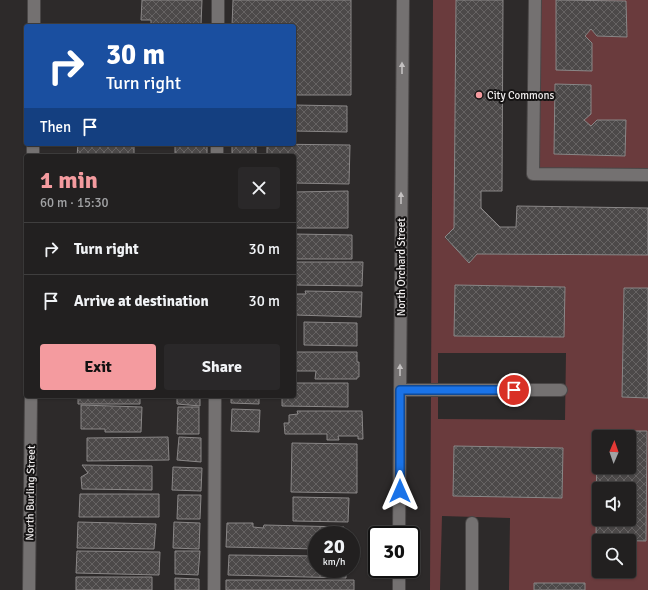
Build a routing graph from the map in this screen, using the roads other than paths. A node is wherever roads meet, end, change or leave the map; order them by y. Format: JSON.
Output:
{"nodes":[{"id":1,"x":34,"y":0,"type":"edge"},
{"id":2,"x":218,"y":0,"type":"edge"},
{"id":3,"x":403,"y":0,"type":"edge"},
{"id":4,"x":535,"y":0,"type":"edge"},
{"id":5,"x":34,"y":24,"type":"edge"},
{"id":6,"x":218,"y":24,"type":"edge"},
{"id":7,"x":648,"y":175,"type":"edge"},
{"id":8,"x":400,"y":390,"type":"junction"},
{"id":9,"x":561,"y":390,"type":"dead end"},
{"id":10,"x":31,"y":398,"type":"edge"},
{"id":11,"x":215,"y":398,"type":"edge"},
{"id":12,"x":472,"y":523,"type":"dead end"},
{"id":13,"x":399,"y":526,"type":"edge"},
{"id":14,"x":399,"y":578,"type":"edge"},
{"id":15,"x":29,"y":590,"type":"edge"},
{"id":16,"x":214,"y":590,"type":"edge"},
{"id":17,"x":399,"y":590,"type":"edge"},
{"id":18,"x":472,"y":590,"type":"edge"}],
"edges":[{"from":1,"to":5,"type":"street"},
{"from":2,"to":6,"type":"street"},
{"from":8,"to":3,"type":"street","name":"North Orchard Street","one_way":true},
{"from":4,"to":7,"type":"street"},
{"from":8,"to":9,"type":"street"},
{"from":8,"to":13,"type":"street","name":"North Orchard Street"},
{"from":10,"to":15,"type":"street","name":"North Burling Street"},
{"from":11,"to":16,"type":"street"},
{"from":12,"to":18,"type":"street"},
{"from":14,"to":17,"type":"street"}]}
